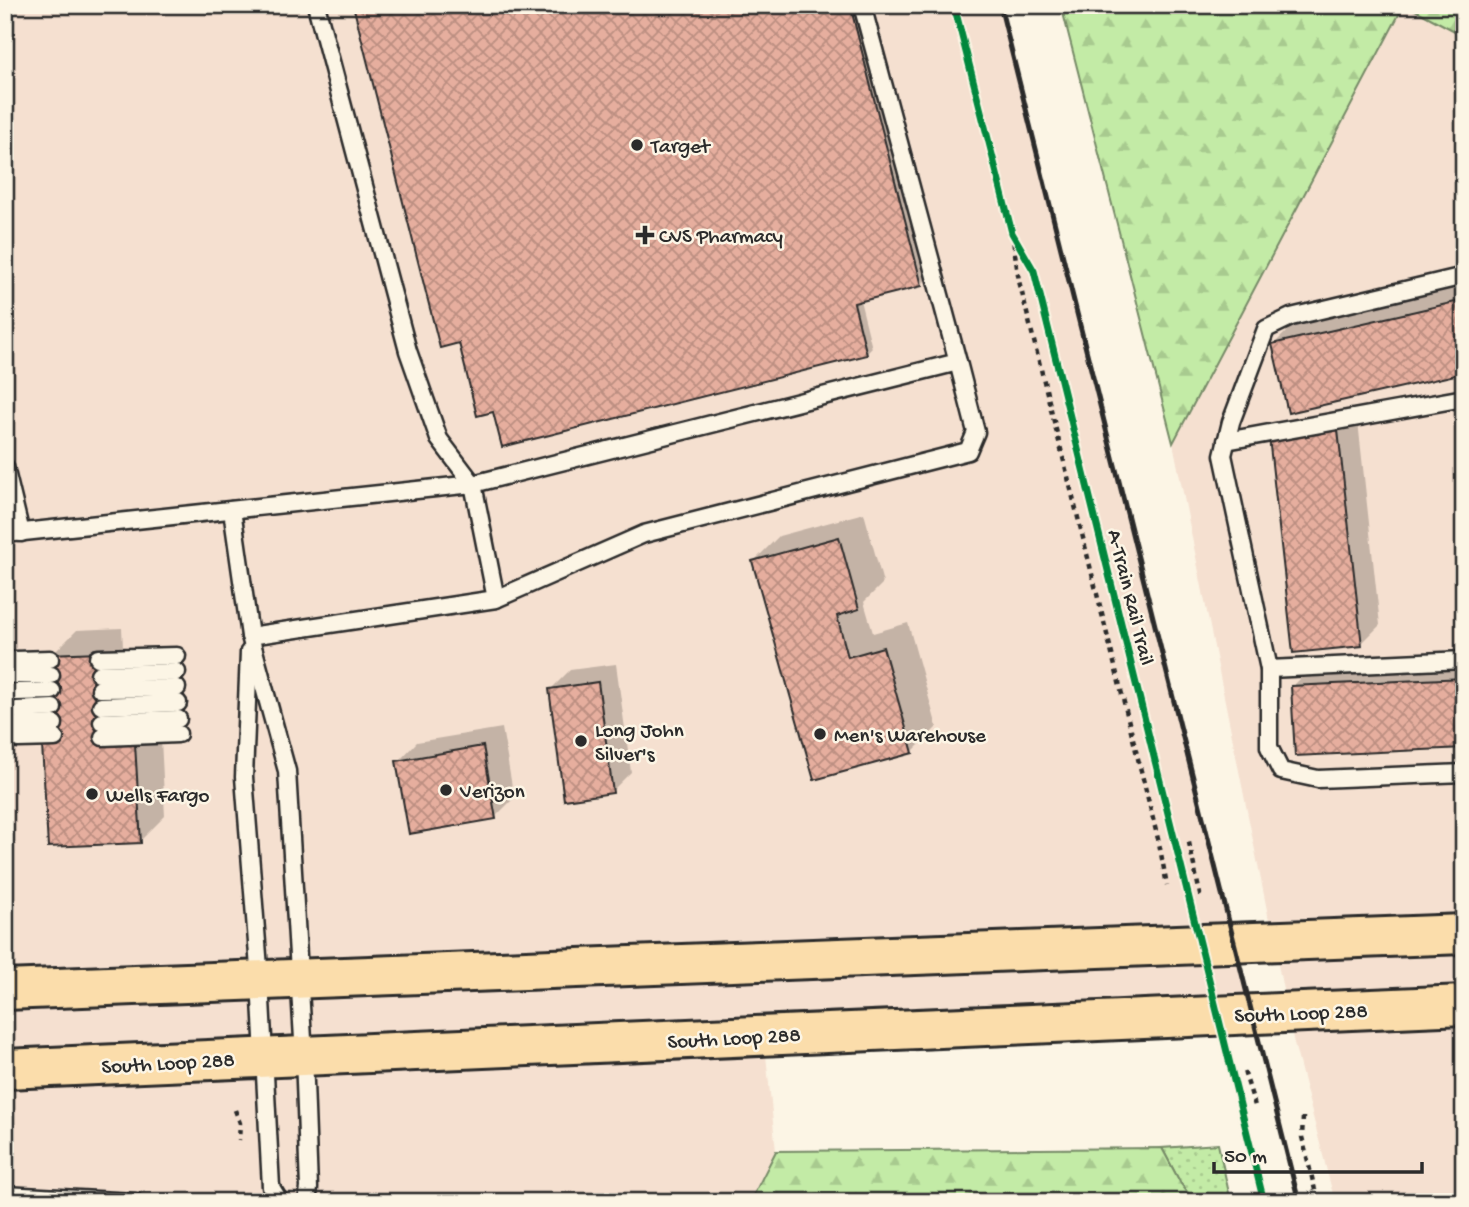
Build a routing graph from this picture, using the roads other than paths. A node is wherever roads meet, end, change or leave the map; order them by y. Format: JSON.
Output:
{"nodes":[{"id":1,"x":316,"y":5,"type":"edge"},
{"id":2,"x":862,"y":5,"type":"edge"},
{"id":3,"x":1464,"y":276,"type":"edge"},
{"id":4,"x":958,"y":362,"type":"junction"},
{"id":5,"x":1464,"y":398,"type":"edge"},
{"id":6,"x":1226,"y":441,"type":"junction"},
{"id":7,"x":5,"y":467,"type":"edge"},
{"id":8,"x":473,"y":484,"type":"junction"},
{"id":9,"x":232,"y":510,"type":"junction"},
{"id":10,"x":13,"y":533,"type":"edge"},
{"id":11,"x":496,"y":599,"type":"junction"},
{"id":12,"x":250,"y":636,"type":"junction"},
{"id":13,"x":1464,"y":660,"type":"edge"},
{"id":14,"x":1269,"y":669,"type":"junction"},
{"id":15,"x":15,"y":676,"type":"joint"},
{"id":16,"x":177,"y":695,"type":"junction"},
{"id":17,"x":100,"y":698,"type":"junction"},
{"id":18,"x":18,"y":724,"type":"joint"},
{"id":19,"x":1464,"y":773,"type":"edge"},
{"id":20,"x":1464,"y":934,"type":"edge"},
{"id":21,"x":299,"y":979,"type":"junction"},
{"id":22,"x":260,"y":981,"type":"junction"},
{"id":23,"x":5,"y":990,"type":"edge"},
{"id":24,"x":1464,"y":1005,"type":"edge"},
{"id":25,"x":304,"y":1056,"type":"junction"},
{"id":26,"x":264,"y":1058,"type":"junction"},
{"id":27,"x":5,"y":1069,"type":"edge"},
{"id":28,"x":5,"y":1195,"type":"edge"},
{"id":29,"x":135,"y":1202,"type":"edge"},
{"id":30,"x":280,"y":1202,"type":"edge"},
{"id":31,"x":307,"y":1202,"type":"edge"}],
"edges":[{"from":1,"to":8,"type":"lane"},
{"from":2,"to":4,"type":"lane"},
{"from":3,"to":6,"type":"lane"},
{"from":4,"to":8,"type":"lane"},
{"from":4,"to":11,"type":"lane"},
{"from":5,"to":6,"type":"lane"},
{"from":6,"to":14,"type":"lane"},
{"from":7,"to":10,"type":"lane"},
{"from":8,"to":9,"type":"lane"},
{"from":8,"to":11,"type":"lane"},
{"from":9,"to":10,"type":"lane"},
{"from":9,"to":12,"type":"lane"},
{"from":11,"to":12,"type":"lane"},
{"from":12,"to":21,"type":"lane"},
{"from":12,"to":22,"type":"lane"},
{"from":13,"to":14,"type":"lane"},
{"from":14,"to":19,"type":"lane"},
{"from":15,"to":15,"type":"lane"},
{"from":16,"to":17,"type":"lane"},
{"from":16,"to":17,"type":"lane"},
{"from":16,"to":17,"type":"lane"},
{"from":18,"to":18,"type":"lane"},
{"from":20,"to":21,"type":"highway"},
{"from":21,"to":22,"type":"highway"},
{"from":21,"to":25,"type":"lane"},
{"from":22,"to":23,"type":"highway"},
{"from":22,"to":26,"type":"lane"},
{"from":24,"to":25,"type":"highway","name":"South Loop 288"},
{"from":25,"to":26,"type":"highway","name":"South Loop 288"},
{"from":25,"to":31,"type":"lane"},
{"from":26,"to":27,"type":"highway","name":"South Loop 288"},
{"from":26,"to":30,"type":"lane"},
{"from":28,"to":29,"type":"lane"}]}
